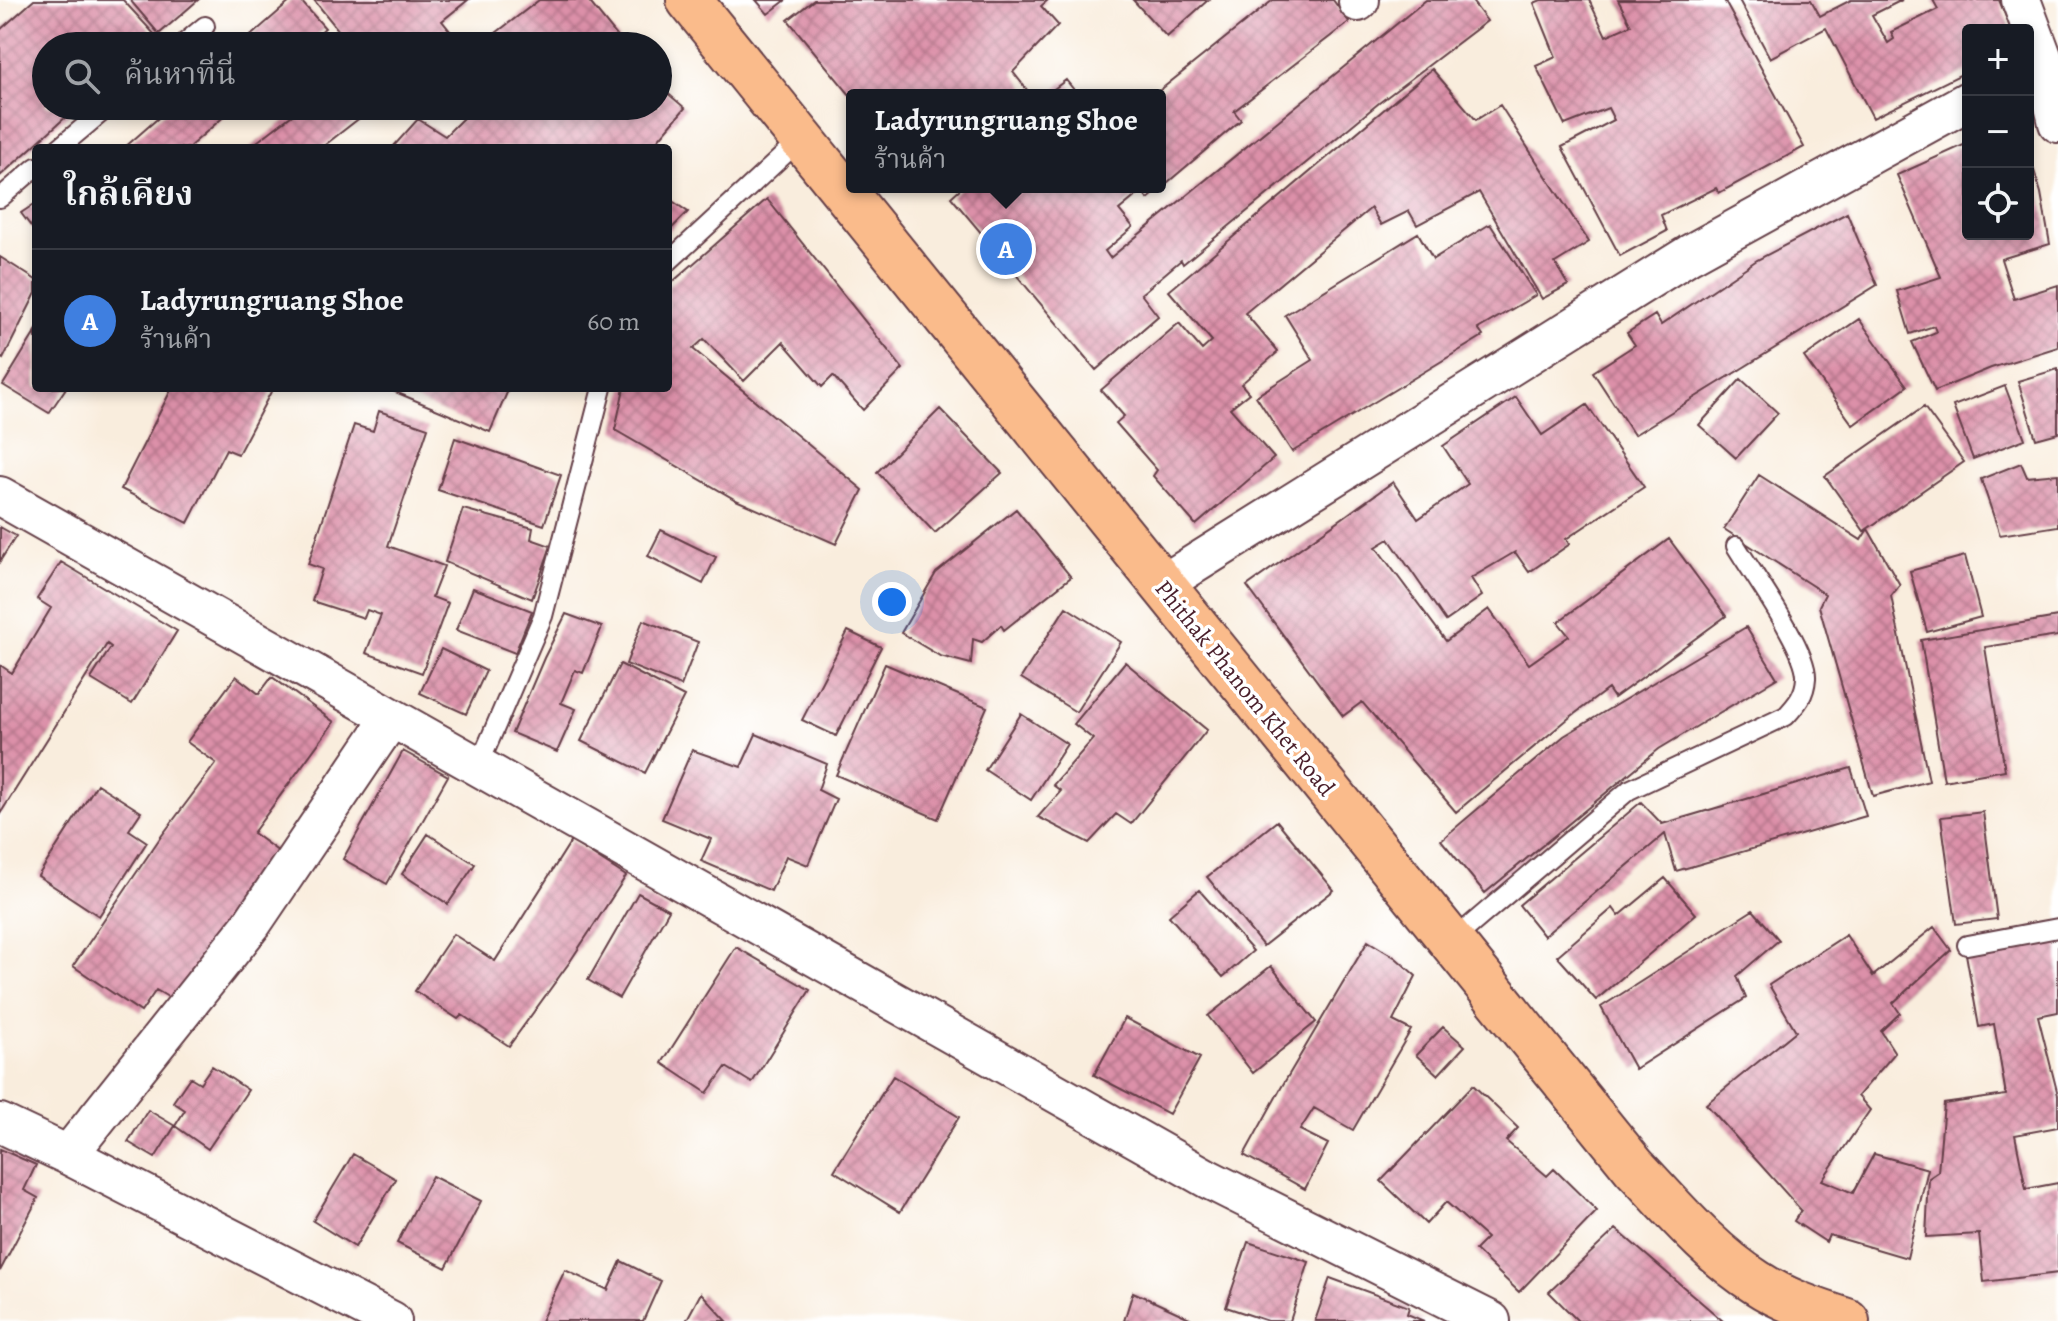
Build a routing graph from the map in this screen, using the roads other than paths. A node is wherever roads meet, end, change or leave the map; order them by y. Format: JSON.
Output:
{"nodes":[{"id":1,"x":689,"y":0,"type":"edge"},
{"id":2,"x":2021,"y":0,"type":"edge"},
{"id":3,"x":205,"y":26,"type":"dead end"},
{"id":4,"x":198,"y":32,"type":"edge"},
{"id":5,"x":2043,"y":59,"type":"edge"},
{"id":6,"x":1962,"y":104,"type":"edge"},
{"id":7,"x":92,"y":120,"type":"edge"},
{"id":8,"x":2058,"y":123,"type":"edge"},
{"id":9,"x":801,"y":139,"type":"junction"},
{"id":10,"x":64,"y":144,"type":"edge"},
{"id":11,"x":32,"y":170,"type":"edge"},
{"id":12,"x":0,"y":198,"type":"edge"},
{"id":13,"x":672,"y":258,"type":"edge"},
{"id":14,"x":601,"y":392,"type":"edge"},
{"id":15,"x":0,"y":496,"type":"edge"},
{"id":16,"x":1736,"y":546,"type":"dead end"},
{"id":17,"x":1161,"y":585,"type":"junction"},
{"id":18,"x":391,"y":718,"type":"junction"},
{"id":19,"x":478,"y":767,"type":"junction"},
{"id":20,"x":2058,"y":928,"type":"edge"},
{"id":21,"x":1451,"y":942,"type":"junction"},
{"id":22,"x":1967,"y":945,"type":"dead end"},
{"id":23,"x":0,"y":1123,"type":"edge"},
{"id":24,"x":68,"y":1155,"type":"junction"},
{"id":25,"x":392,"y":1321,"type":"edge"},
{"id":26,"x":1491,"y":1321,"type":"edge"},
{"id":27,"x":1847,"y":1321,"type":"edge"}],
"edges":[{"from":1,"to":9,"type":"main road","name":"Phithak Phanom Khet Road"},
{"from":2,"to":5,"type":"street"},
{"from":3,"to":4,"type":"lane"},
{"from":5,"to":8,"type":"street"},
{"from":6,"to":17,"type":"street"},
{"from":7,"to":10,"type":"lane"},
{"from":9,"to":13,"type":"lane"},
{"from":9,"to":17,"type":"main road","name":"Phithak Phanom Khet Road"},
{"from":11,"to":12,"type":"lane"},
{"from":14,"to":19,"type":"lane"},
{"from":15,"to":18,"type":"street"},
{"from":16,"to":21,"type":"lane"},
{"from":17,"to":21,"type":"main road","name":"Phithak Phanom Khet Road"},
{"from":18,"to":19,"type":"street"},
{"from":18,"to":24,"type":"street"},
{"from":19,"to":26,"type":"street"},
{"from":20,"to":22,"type":"lane"},
{"from":21,"to":27,"type":"main road","name":"Phithak Phanom Khet Road"},
{"from":23,"to":24,"type":"street"},
{"from":24,"to":25,"type":"street"}]}
